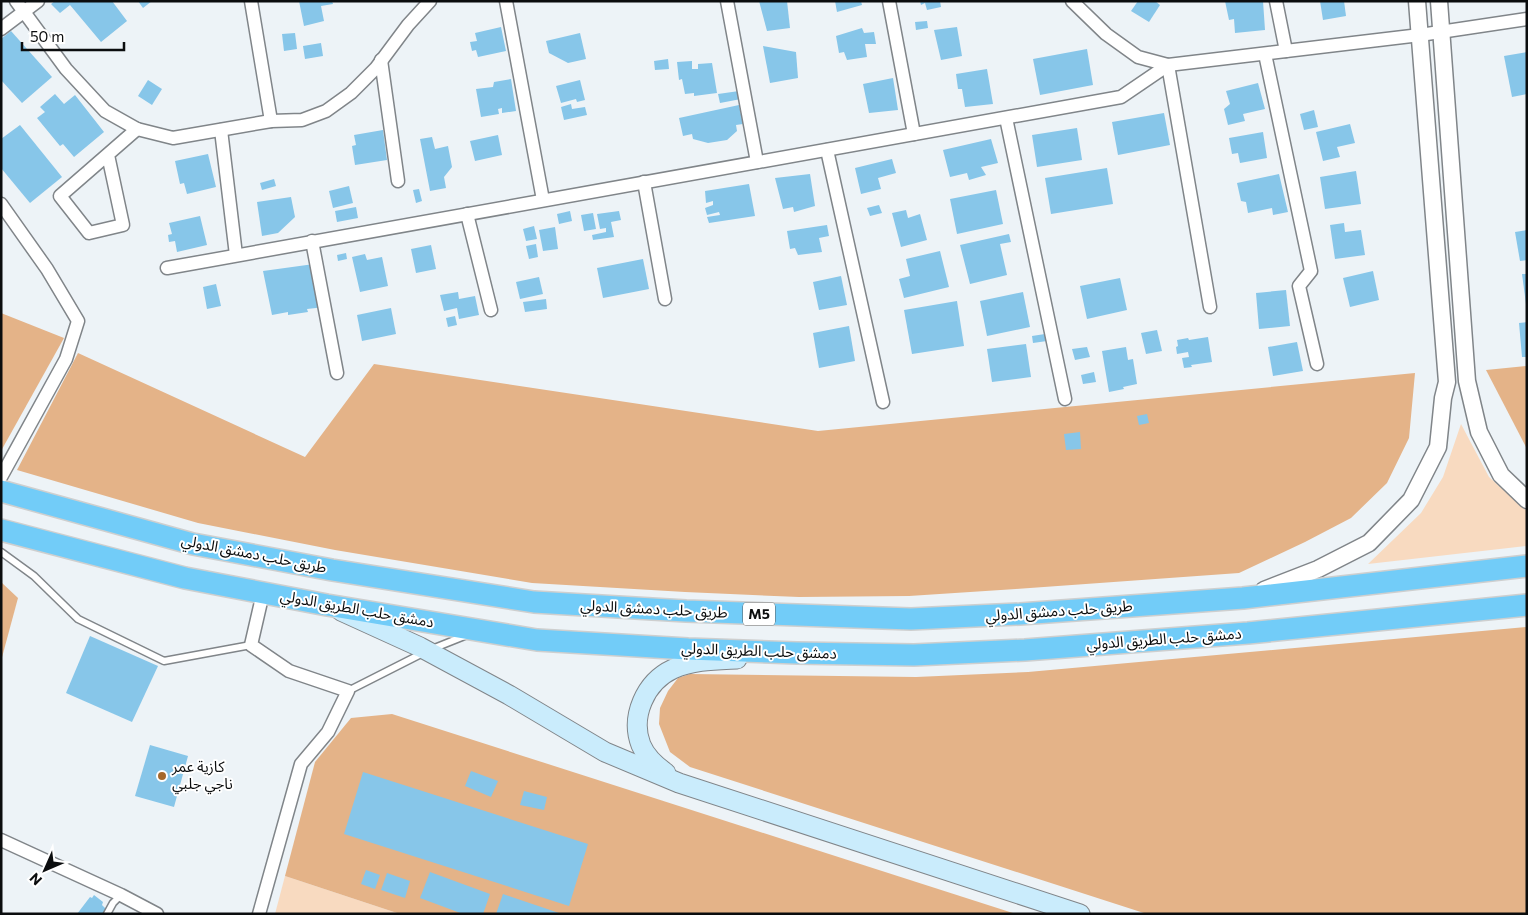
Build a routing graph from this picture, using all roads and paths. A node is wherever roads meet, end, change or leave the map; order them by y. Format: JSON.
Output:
{"nodes":[{"id":1,"x":38,"y":1,"type":"edge"},
{"id":2,"x":252,"y":1,"type":"edge"},
{"id":3,"x":430,"y":1,"type":"edge"},
{"id":4,"x":506,"y":1,"type":"edge"},
{"id":5,"x":727,"y":1,"type":"edge"},
{"id":6,"x":889,"y":1,"type":"edge"},
{"id":7,"x":1072,"y":1,"type":"edge"},
{"id":8,"x":1276,"y":1,"type":"edge"},
{"id":9,"x":1417,"y":1,"type":"edge"},
{"id":10,"x":1439,"y":1,"type":"edge"},
{"id":11,"x":19,"y":6,"type":"edge"},
{"id":12,"x":1527,"y":19,"type":"edge"},
{"id":13,"x":1,"y":28,"type":"edge"},
{"id":14,"x":1442,"y":32,"type":"junction"},
{"id":15,"x":1420,"y":35,"type":"junction"},
{"id":16,"x":1286,"y":51,"type":"junction"},
{"id":17,"x":1265,"y":54,"type":"junction"},
{"id":18,"x":381,"y":60,"type":"junction"},
{"id":19,"x":1168,"y":65,"type":"junction"},
{"id":20,"x":1006,"y":118,"type":"junction"},
{"id":21,"x":271,"y":121,"type":"junction"},
{"id":22,"x":137,"y":129,"type":"junction"},
{"id":23,"x":221,"y":130,"type":"junction"},
{"id":24,"x":914,"y":134,"type":"junction"},
{"id":25,"x":827,"y":150,"type":"junction"},
{"id":26,"x":108,"y":154,"type":"junction"},
{"id":27,"x":757,"y":162,"type":"junction"},
{"id":28,"x":398,"y":180,"type":"dead end"},
{"id":29,"x":644,"y":182,"type":"junction"},
{"id":30,"x":543,"y":200,"type":"junction"},
{"id":31,"x":1,"y":204,"type":"edge"},
{"id":32,"x":467,"y":214,"type":"junction"},
{"id":33,"x":312,"y":241,"type":"junction"},
{"id":34,"x":236,"y":255,"type":"junction"},
{"id":35,"x":167,"y":268,"type":"dead end"},
{"id":36,"x":665,"y":299,"type":"dead end"},
{"id":37,"x":1210,"y":306,"type":"dead end"},
{"id":38,"x":490,"y":310,"type":"dead end"},
{"id":39,"x":1317,"y":364,"type":"dead end"},
{"id":40,"x":337,"y":373,"type":"dead end"},
{"id":41,"x":1470,"y":396,"type":"junction"},
{"id":42,"x":1443,"y":398,"type":"junction"},
{"id":43,"x":1065,"y":399,"type":"dead end"},
{"id":44,"x":883,"y":402,"type":"dead end"},
{"id":45,"x":1,"y":477,"type":"edge"},
{"id":46,"x":1,"y":491,"type":"edge"},
{"id":47,"x":1527,"y":500,"type":"edge"},
{"id":48,"x":1,"y":530,"type":"edge"},
{"id":49,"x":1,"y":552,"type":"edge"},
{"id":50,"x":1527,"y":566,"type":"edge"},
{"id":51,"x":263,"y":593,"type":"junction"},
{"id":52,"x":1243,"y":598,"type":"junction"},
{"id":53,"x":327,"y":605,"type":"junction"},
{"id":54,"x":1527,"y":605,"type":"edge"},
{"id":55,"x":479,"y":630,"type":"junction"},
{"id":56,"x":251,"y":646,"type":"junction"},
{"id":57,"x":427,"y":651,"type":"junction"},
{"id":58,"x":797,"y":653,"type":"junction"},
{"id":59,"x":348,"y":691,"type":"junction"},
{"id":60,"x":679,"y":783,"type":"junction"},
{"id":61,"x":1,"y":840,"type":"edge"},
{"id":62,"x":121,"y":895,"type":"junction"},
{"id":63,"x":107,"y":914,"type":"edge"},
{"id":64,"x":157,"y":914,"type":"edge"},
{"id":65,"x":259,"y":914,"type":"edge"},
{"id":66,"x":1080,"y":914,"type":"edge"}],
"edges":[{"from":1,"to":11,"type":"street"},
{"from":2,"to":21,"type":"street"},
{"from":3,"to":18,"type":"street"},
{"from":4,"to":30,"type":"street"},
{"from":5,"to":27,"type":"street"},
{"from":6,"to":24,"type":"street"},
{"from":7,"to":19,"type":"street"},
{"from":8,"to":16,"type":"street"},
{"from":9,"to":15,"type":"street"},
{"from":10,"to":14,"type":"street"},
{"from":11,"to":13,"type":"street"},
{"from":11,"to":22,"type":"street"},
{"from":12,"to":14,"type":"street"},
{"from":14,"to":15,"type":"street"},
{"from":14,"to":41,"type":"street"},
{"from":15,"to":16,"type":"street"},
{"from":15,"to":42,"type":"street"},
{"from":16,"to":17,"type":"street"},
{"from":17,"to":19,"type":"street"},
{"from":17,"to":39,"type":"street"},
{"from":18,"to":21,"type":"street"},
{"from":18,"to":28,"type":"street"},
{"from":19,"to":20,"type":"street"},
{"from":19,"to":37,"type":"street"},
{"from":20,"to":24,"type":"street"},
{"from":20,"to":43,"type":"street"},
{"from":21,"to":23,"type":"street"},
{"from":22,"to":23,"type":"street"},
{"from":22,"to":26,"type":"street"},
{"from":23,"to":34,"type":"street"},
{"from":24,"to":25,"type":"street"},
{"from":25,"to":27,"type":"street"},
{"from":25,"to":44,"type":"street"},
{"from":26,"to":26,"type":"street"},
{"from":27,"to":29,"type":"street"},
{"from":29,"to":30,"type":"street"},
{"from":29,"to":36,"type":"street"},
{"from":30,"to":32,"type":"street"},
{"from":31,"to":45,"type":"street"},
{"from":32,"to":33,"type":"street"},
{"from":32,"to":38,"type":"street"},
{"from":33,"to":34,"type":"street"},
{"from":33,"to":40,"type":"street"},
{"from":34,"to":35,"type":"street"},
{"from":41,"to":42,"type":"street"},
{"from":41,"to":47,"type":"street"},
{"from":42,"to":52,"type":"street"},
{"from":46,"to":52,"type":"highway","name":"طريق حلب دمشق الدولي","number":"M5"},
{"from":48,"to":51,"type":"highway","name":"دمشق حلب الطريق الدولي"},
{"from":49,"to":56,"type":"lane"},
{"from":50,"to":52,"type":"highway","name":"طريق حلب دمشق الدولي","number":"M5"},
{"from":51,"to":53,"type":"highway","name":"دمشق حلب الطريق الدولي"},
{"from":51,"to":56,"type":"street"},
{"from":53,"to":55,"type":"highway","name":"دمشق حلب الطريق الدولي"},
{"from":53,"to":57,"type":"main road"},
{"from":54,"to":58,"type":"highway","name":"دمشق حلب الطريق الدولي"},
{"from":55,"to":57,"type":"lane"},
{"from":55,"to":58,"type":"highway","name":"دمشق حلب الطريق الدولي"},
{"from":56,"to":59,"type":"street"},
{"from":57,"to":59,"type":"lane"},
{"from":57,"to":60,"type":"main road"},
{"from":58,"to":60,"type":"main road"},
{"from":59,"to":65,"type":"street"},
{"from":60,"to":66,"type":"main road"},
{"from":61,"to":62,"type":"street"},
{"from":62,"to":63,"type":"lane"},
{"from":62,"to":64,"type":"street"}]}
